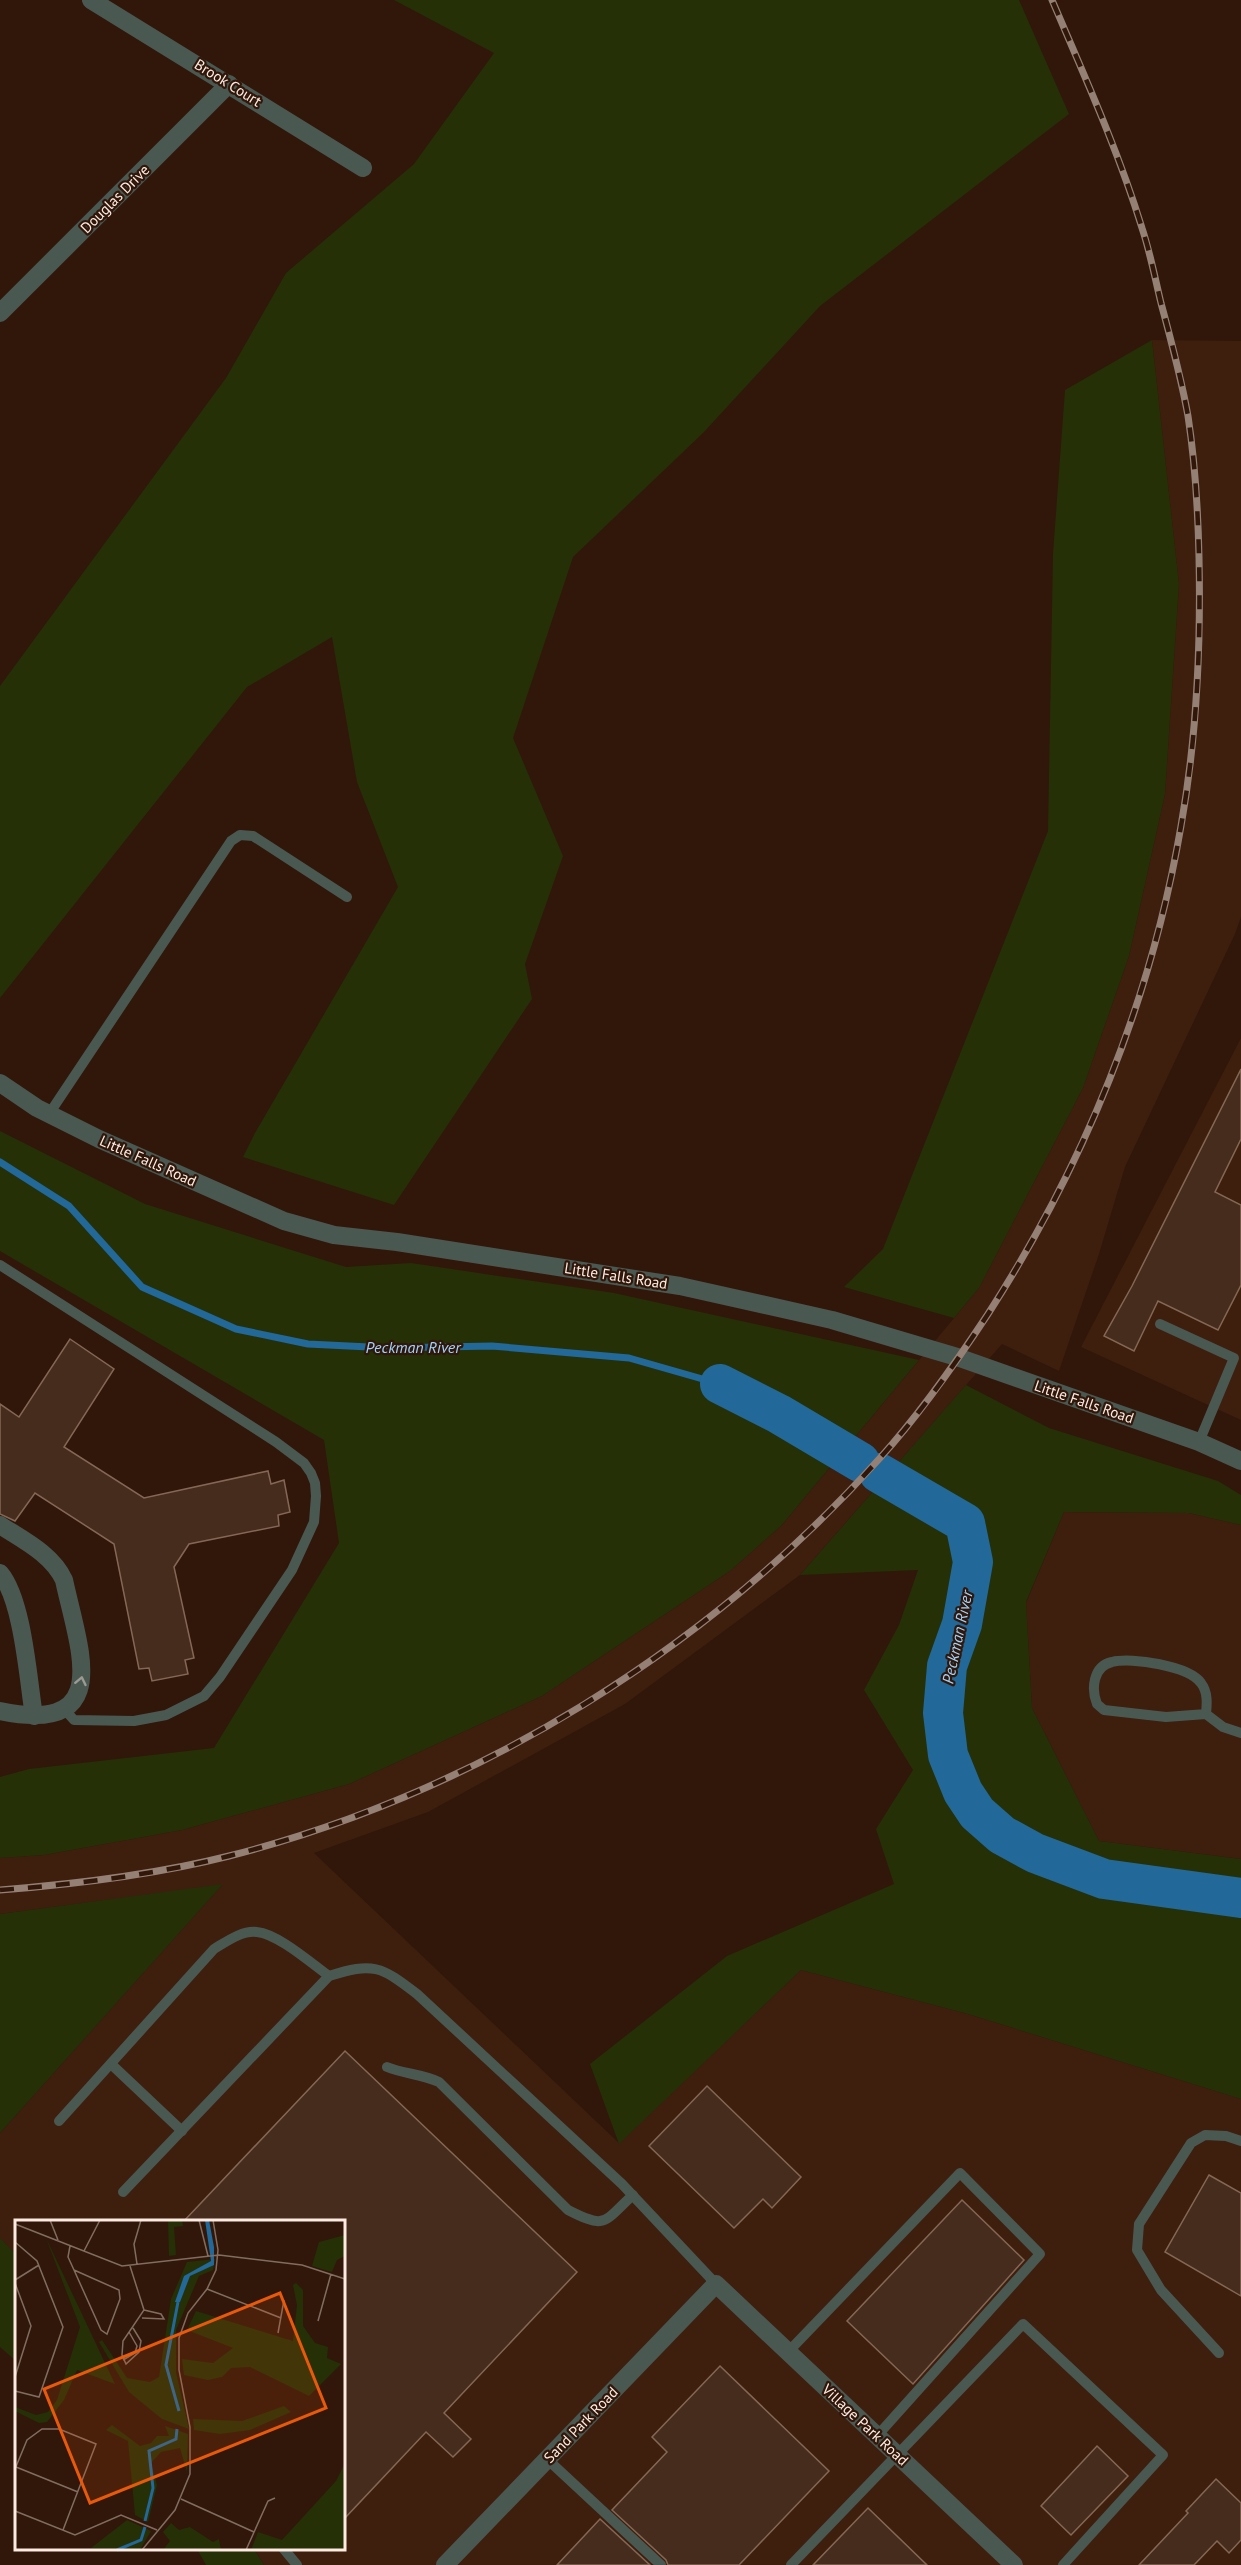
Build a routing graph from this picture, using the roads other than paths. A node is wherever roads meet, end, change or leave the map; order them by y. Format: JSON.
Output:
{"nodes":[{"id":1,"x":91,"y":0,"type":"edge"},
{"id":2,"x":229,"y":84,"type":"junction"},
{"id":3,"x":363,"y":168,"type":"dead end"},
{"id":4,"x":0,"y":313,"type":"edge"},
{"id":5,"x":347,"y":897,"type":"dead end"},
{"id":6,"x":0,"y":1083,"type":"edge"},
{"id":7,"x":49,"y":1114,"type":"junction"},
{"id":8,"x":0,"y":1264,"type":"edge"},
{"id":9,"x":1160,"y":1324,"type":"dead end"},
{"id":10,"x":1199,"y":1442,"type":"junction"},
{"id":11,"x":1241,"y":1461,"type":"edge"},
{"id":12,"x":0,"y":1525,"type":"edge"},
{"id":13,"x":0,"y":1573,"type":"edge"},
{"id":14,"x":65,"y":1710,"type":"junction"},
{"id":15,"x":0,"y":1711,"type":"edge"},
{"id":16,"x":1206,"y":1714,"type":"junction"},
{"id":17,"x":34,"y":1716,"type":"junction"},
{"id":18,"x":1241,"y":1733,"type":"edge"},
{"id":19,"x":329,"y":1976,"type":"junction"},
{"id":20,"x":111,"y":2064,"type":"junction"},
{"id":21,"x":387,"y":2067,"type":"dead end"},
{"id":22,"x":59,"y":2121,"type":"dead end"},
{"id":23,"x":182,"y":2131,"type":"junction"},
{"id":24,"x":1241,"y":2141,"type":"edge"},
{"id":25,"x":123,"y":2192,"type":"dead end"},
{"id":26,"x":633,"y":2195,"type":"junction"},
{"id":27,"x":716,"y":2284,"type":"junction"},
{"id":28,"x":788,"y":2352,"type":"junction"},
{"id":29,"x":1219,"y":2353,"type":"dead end"},
{"id":30,"x":878,"y":2436,"type":"junction"},
{"id":31,"x":896,"y":2454,"type":"junction"},
{"id":32,"x":547,"y":2459,"type":"junction"},
{"id":33,"x":285,"y":2550,"type":"edge"},
{"id":34,"x":297,"y":2565,"type":"edge"},
{"id":35,"x":446,"y":2565,"type":"edge"},
{"id":36,"x":661,"y":2565,"type":"edge"},
{"id":37,"x":791,"y":2565,"type":"edge"},
{"id":38,"x":1014,"y":2565,"type":"edge"},
{"id":39,"x":1062,"y":2565,"type":"edge"}],
"edges":[{"from":1,"to":2,"type":"street","name":"Brook Court"},
{"from":2,"to":3,"type":"street","name":"Brook Court"},
{"from":2,"to":4,"type":"street","name":"Douglas Drive"},
{"from":5,"to":7,"type":"lane"},
{"from":6,"to":7,"type":"street","name":"Little Falls Road"},
{"from":7,"to":10,"type":"street","name":"Little Falls Road"},
{"from":8,"to":14,"type":"lane"},
{"from":9,"to":10,"type":"lane"},
{"from":10,"to":11,"type":"street","name":"Little Falls Road"},
{"from":14,"to":12,"type":"street","one_way":true},
{"from":13,"to":17,"type":"street"},
{"from":14,"to":17,"type":"street"},
{"from":15,"to":17,"type":"street"},
{"from":16,"to":16,"type":"lane"},
{"from":16,"to":18,"type":"lane"},
{"from":19,"to":20,"type":"lane"},
{"from":19,"to":23,"type":"lane"},
{"from":19,"to":26,"type":"lane"},
{"from":20,"to":22,"type":"lane"},
{"from":20,"to":23,"type":"lane"},
{"from":21,"to":26,"type":"lane"},
{"from":23,"to":25,"type":"lane"},
{"from":24,"to":29,"type":"lane"},
{"from":26,"to":27,"type":"lane"},
{"from":27,"to":28,"type":"street","name":"Village Park Road"},
{"from":27,"to":32,"type":"street","name":"Sand Park Road"},
{"from":28,"to":30,"type":"street","name":"Village Park Road"},
{"from":28,"to":30,"type":"lane"},
{"from":30,"to":31,"type":"street","name":"Village Park Road"},
{"from":31,"to":37,"type":"lane"},
{"from":31,"to":38,"type":"street","name":"Village Park Road"},
{"from":31,"to":39,"type":"lane"},
{"from":32,"to":35,"type":"street","name":"Sand Park Road"},
{"from":32,"to":36,"type":"lane"},
{"from":33,"to":34,"type":"lane"}]}
